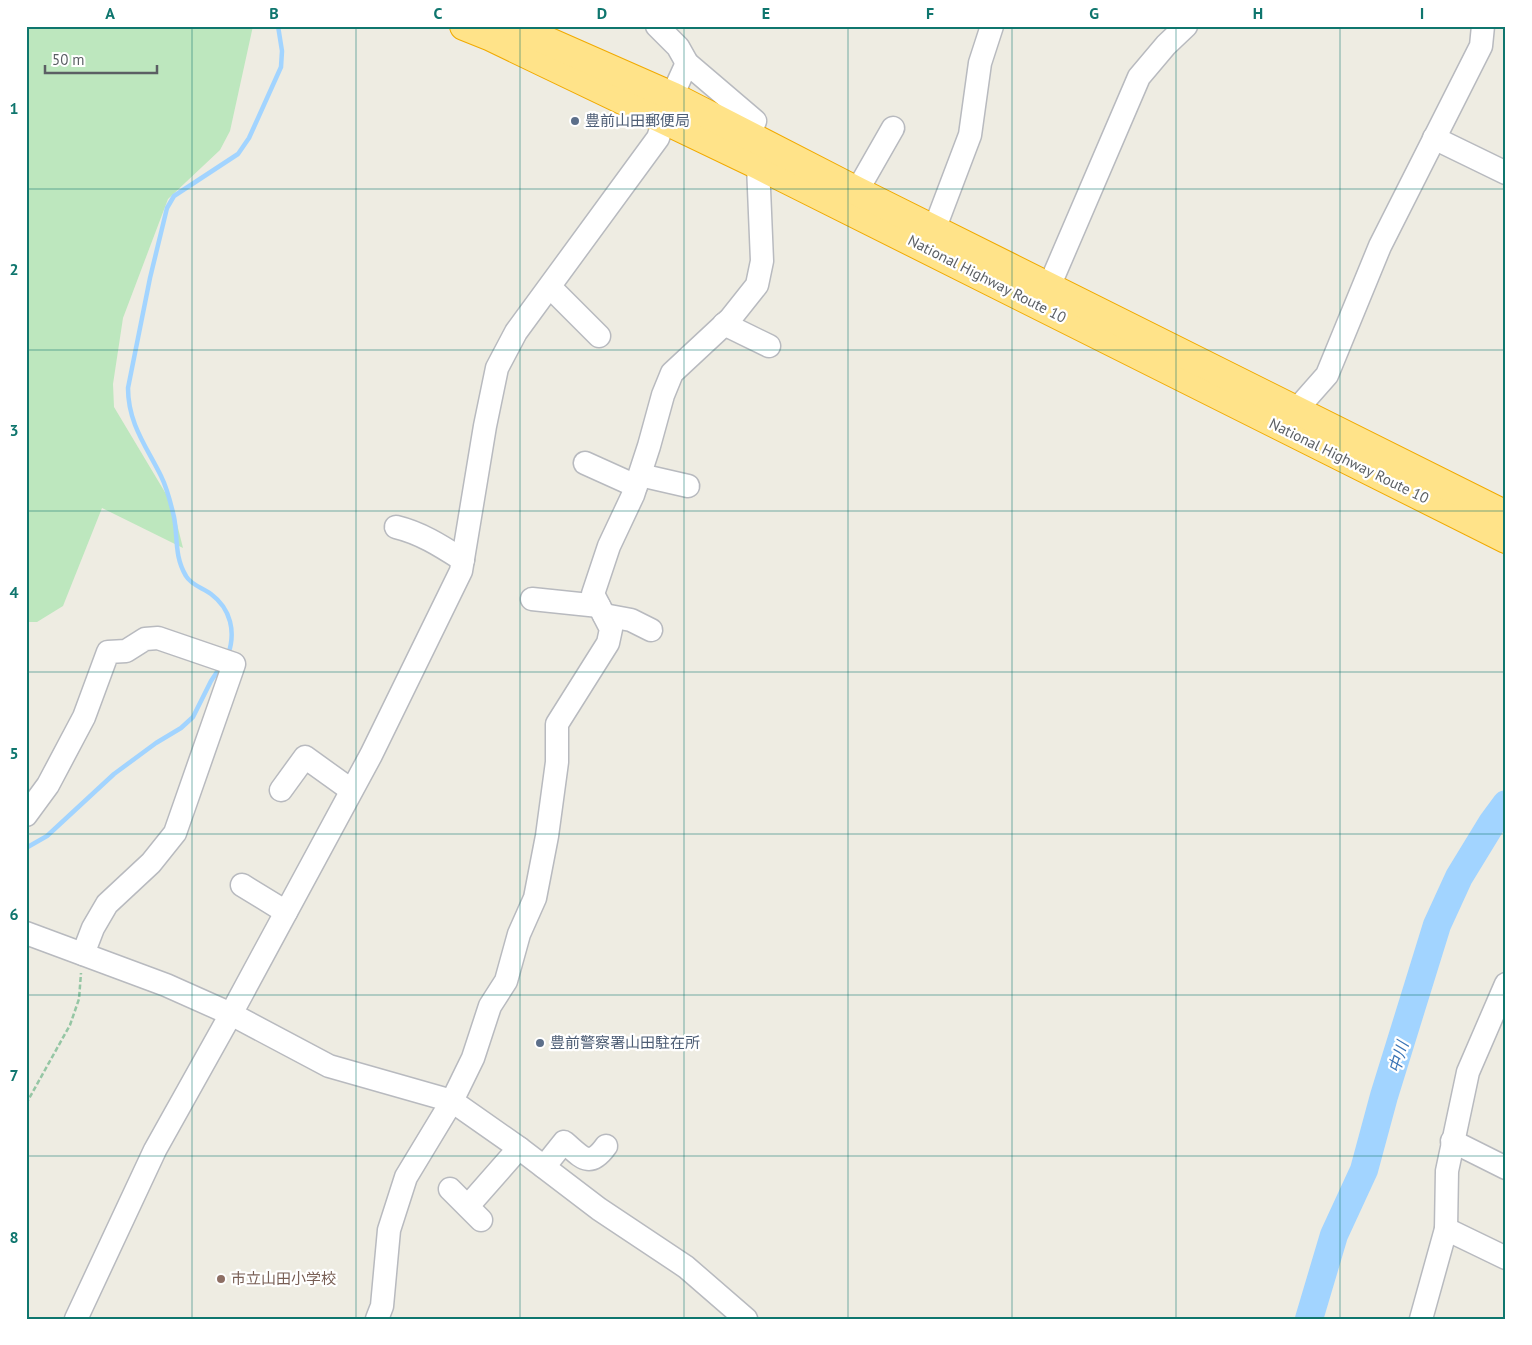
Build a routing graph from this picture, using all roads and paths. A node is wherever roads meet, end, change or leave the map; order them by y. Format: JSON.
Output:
{"nodes":[{"id":1,"x":464,"y":26,"type":"edge"},
{"id":2,"x":513,"y":26,"type":"edge"},
{"id":3,"x":657,"y":26,"type":"edge"},
{"id":4,"x":1186,"y":26,"type":"edge"},
{"id":5,"x":1483,"y":26,"type":"edge"},
{"id":6,"x":990,"y":27,"type":"edge"},
{"id":7,"x":680,"y":46,"type":"edge"},
{"id":8,"x":667,"y":108,"type":"junction"},
{"id":9,"x":893,"y":128,"type":"dead end"},
{"id":10,"x":750,"y":137,"type":"junction"},
{"id":11,"x":1434,"y":138,"type":"junction"},
{"id":12,"x":758,"y":165,"type":"junction"},
{"id":13,"x":1506,"y":173,"type":"edge"},
{"id":14,"x":857,"y":191,"type":"junction"},
{"id":15,"x":934,"y":230,"type":"junction"},
{"id":16,"x":550,"y":287,"type":"junction"},
{"id":17,"x":1045,"y":296,"type":"junction"},
{"id":18,"x":724,"y":324,"type":"junction"},
{"id":19,"x":600,"y":336,"type":"dead end"},
{"id":20,"x":769,"y":346,"type":"dead end"},
{"id":21,"x":1291,"y":419,"type":"junction"},
{"id":22,"x":585,"y":463,"type":"dead end"},
{"id":23,"x":638,"y":480,"type":"junction"},
{"id":24,"x":688,"y":486,"type":"dead end"},
{"id":25,"x":1506,"y":514,"type":"edge"},
{"id":26,"x":396,"y":527,"type":"dead end"},
{"id":27,"x":1506,"y":539,"type":"edge"},
{"id":28,"x":463,"y":560,"type":"junction"},
{"id":29,"x":532,"y":599,"type":"dead end"},
{"id":30,"x":601,"y":610,"type":"junction"},
{"id":31,"x":651,"y":630,"type":"dead end"},
{"id":32,"x":281,"y":790,"type":"dead end"},
{"id":33,"x":351,"y":790,"type":"junction"},
{"id":34,"x":26,"y":815,"type":"edge"},
{"id":35,"x":242,"y":885,"type":"dead end"},
{"id":36,"x":286,"y":912,"type":"junction"},
{"id":37,"x":26,"y":933,"type":"edge"},
{"id":38,"x":83,"y":954,"type":"junction"},
{"id":39,"x":1506,"y":984,"type":"edge"},
{"id":40,"x":232,"y":1014,"type":"junction"},
{"id":41,"x":452,"y":1101,"type":"junction"},
{"id":42,"x":26,"y":1104,"type":"edge"},
{"id":43,"x":1452,"y":1141,"type":"junction"},
{"id":44,"x":606,"y":1146,"type":"dead end"},
{"id":45,"x":519,"y":1148,"type":"junction"},
{"id":46,"x":544,"y":1167,"type":"junction"},
{"id":47,"x":1506,"y":1168,"type":"edge"},
{"id":48,"x":450,"y":1189,"type":"dead end"},
{"id":49,"x":1446,"y":1229,"type":"junction"},
{"id":50,"x":1506,"y":1258,"type":"edge"},
{"id":51,"x":76,"y":1319,"type":"edge"},
{"id":52,"x":377,"y":1319,"type":"edge"},
{"id":53,"x":746,"y":1319,"type":"edge"},
{"id":54,"x":1421,"y":1319,"type":"edge"}],
"edges":[{"from":1,"to":8,"type":"highway","name":"National Highway Route 10"},
{"from":2,"to":8,"type":"highway","name":"National Highway Route 10"},
{"from":3,"to":7,"type":"street"},
{"from":4,"to":17,"type":"street"},
{"from":5,"to":11,"type":"street"},
{"from":6,"to":15,"type":"street"},
{"from":7,"to":8,"type":"street"},
{"from":7,"to":10,"type":"street"},
{"from":8,"to":10,"type":"highway","name":"National Highway Route 10"},
{"from":8,"to":12,"type":"highway","name":"National Highway Route 10"},
{"from":8,"to":16,"type":"street"},
{"from":9,"to":14,"type":"street"},
{"from":10,"to":12,"type":"street"},
{"from":10,"to":14,"type":"highway","name":"National Highway Route 10"},
{"from":11,"to":13,"type":"street"},
{"from":11,"to":21,"type":"street"},
{"from":12,"to":17,"type":"highway","name":"National Highway Route 10"},
{"from":12,"to":18,"type":"street"},
{"from":14,"to":15,"type":"highway","name":"National Highway Route 10"},
{"from":15,"to":17,"type":"highway","name":"National Highway Route 10"},
{"from":16,"to":19,"type":"street"},
{"from":16,"to":28,"type":"street"},
{"from":17,"to":21,"type":"highway","name":"National Highway Route 10"},
{"from":18,"to":20,"type":"street"},
{"from":18,"to":23,"type":"street"},
{"from":21,"to":25,"type":"highway","name":"National Highway Route 10"},
{"from":21,"to":27,"type":"highway","name":"National Highway Route 10"},
{"from":22,"to":23,"type":"street"},
{"from":23,"to":24,"type":"street"},
{"from":23,"to":30,"type":"street"},
{"from":26,"to":28,"type":"street"},
{"from":28,"to":33,"type":"street"},
{"from":29,"to":30,"type":"street"},
{"from":30,"to":31,"type":"street"},
{"from":30,"to":41,"type":"street"},
{"from":32,"to":33,"type":"street"},
{"from":33,"to":36,"type":"street"},
{"from":34,"to":38,"type":"street"},
{"from":35,"to":36,"type":"street"},
{"from":36,"to":40,"type":"street"},
{"from":37,"to":38,"type":"street"},
{"from":38,"to":40,"type":"street"},
{"from":38,"to":42,"type":"path"},
{"from":39,"to":43,"type":"street"},
{"from":40,"to":41,"type":"street"},
{"from":40,"to":51,"type":"street"},
{"from":41,"to":45,"type":"street"},
{"from":41,"to":52,"type":"street"},
{"from":43,"to":47,"type":"street"},
{"from":43,"to":49,"type":"street"},
{"from":44,"to":46,"type":"street"},
{"from":45,"to":46,"type":"street"},
{"from":45,"to":48,"type":"street"},
{"from":46,"to":53,"type":"street"},
{"from":49,"to":50,"type":"street"},
{"from":49,"to":54,"type":"street"}]}
